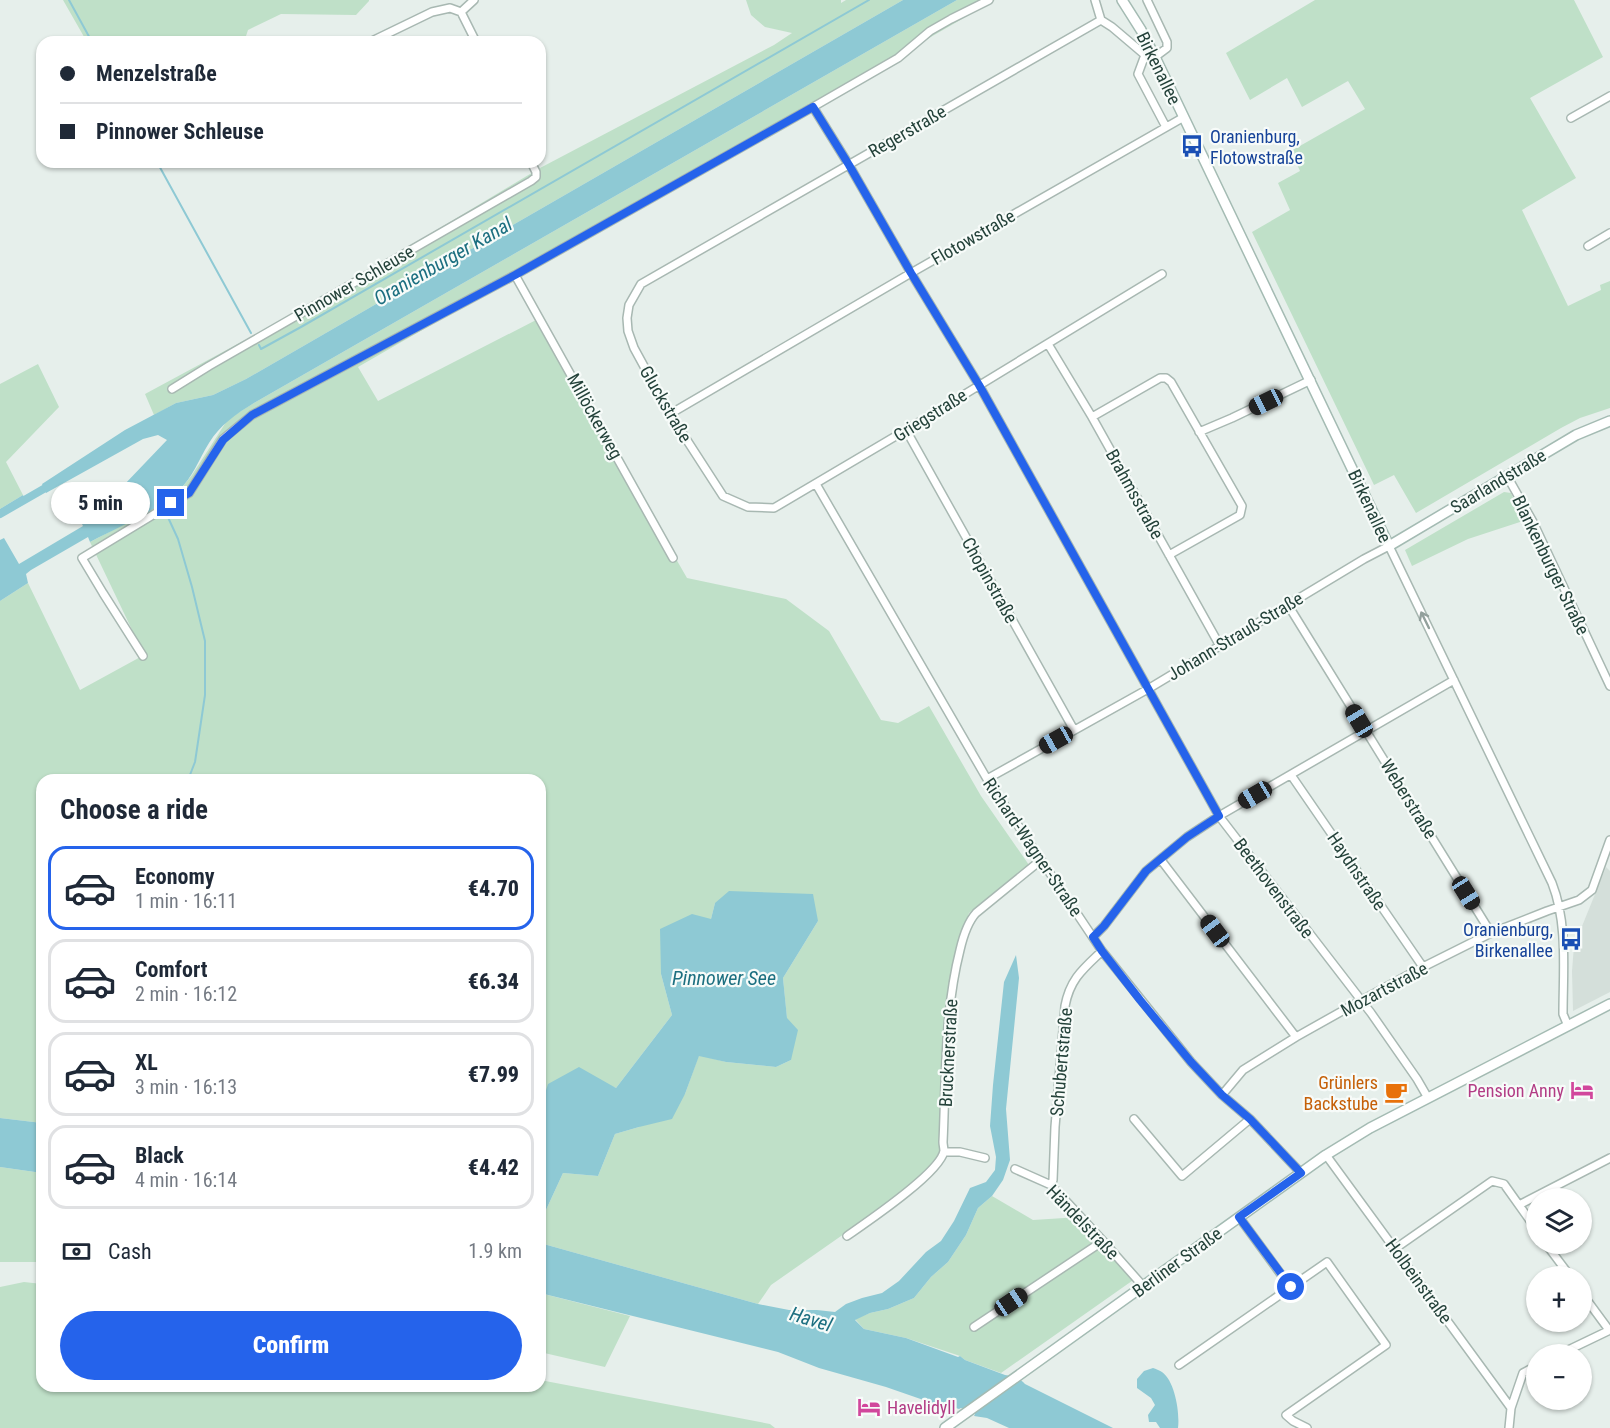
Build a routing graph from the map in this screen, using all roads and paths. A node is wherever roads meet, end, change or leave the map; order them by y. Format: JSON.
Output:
{"nodes":[{"id":1,"x":474,"y":0,"type":"edge"},
{"id":2,"x":989,"y":0,"type":"edge"},
{"id":3,"x":1095,"y":0,"type":"edge"},
{"id":4,"x":1122,"y":0,"type":"edge"},
{"id":5,"x":1147,"y":0,"type":"edge"},
{"id":6,"x":461,"y":12,"type":"junction"},
{"id":7,"x":1101,"y":20,"type":"junction"},
{"id":8,"x":382,"y":36,"type":"edge"},
{"id":9,"x":473,"y":36,"type":"edge"},
{"id":10,"x":1151,"y":54,"type":"junction"},
{"id":11,"x":1610,"y":96,"type":"edge"},
{"id":12,"x":813,"y":107,"type":"junction"},
{"id":13,"x":1184,"y":117,"type":"junction"},
{"id":14,"x":1571,"y":118,"type":"dead end"},
{"id":15,"x":1166,"y":127,"type":"junction"},
{"id":16,"x":849,"y":165,"type":"junction"},
{"id":17,"x":534,"y":168,"type":"edge"},
{"id":18,"x":1610,"y":233,"type":"edge"},
{"id":19,"x":1588,"y":246,"type":"dead end"},
{"id":20,"x":911,"y":273,"type":"junction"},
{"id":21,"x":1162,"y":274,"type":"dead end"},
{"id":22,"x":515,"y":275,"type":"junction"},
{"id":23,"x":629,"y":305,"type":"joint"},
{"id":24,"x":1048,"y":344,"type":"junction"},
{"id":25,"x":1311,"y":380,"type":"junction"},
{"id":26,"x":979,"y":385,"type":"junction"},
{"id":27,"x":172,"y":389,"type":"dead end"},
{"id":28,"x":670,"y":414,"type":"junction"},
{"id":29,"x":1092,"y":417,"type":"junction"},
{"id":30,"x":1609,"y":423,"type":"edge"},
{"id":31,"x":906,"y":430,"type":"junction"},
{"id":32,"x":1199,"y":432,"type":"junction"},
{"id":33,"x":1507,"y":476,"type":"junction"},
{"id":34,"x":816,"y":484,"type":"junction"},
{"id":35,"x":723,"y":496,"type":"joint"},
{"id":36,"x":1389,"y":546,"type":"junction"},
{"id":37,"x":1169,"y":555,"type":"junction"},
{"id":38,"x":673,"y":558,"type":"dead end"},
{"id":39,"x":1288,"y":605,"type":"junction"},
{"id":40,"x":1220,"y":646,"type":"junction"},
{"id":41,"x":143,"y":656,"type":"dead end"},
{"id":42,"x":1454,"y":680,"type":"junction"},
{"id":43,"x":1610,"y":686,"type":"edge"},
{"id":44,"x":1148,"y":689,"type":"junction"},
{"id":45,"x":1074,"y":730,"type":"junction"},
{"id":46,"x":1367,"y":732,"type":"junction"},
{"id":47,"x":1291,"y":775,"type":"junction"},
{"id":48,"x":987,"y":779,"type":"junction"},
{"id":49,"x":1219,"y":816,"type":"junction"},
{"id":50,"x":1610,"y":840,"type":"edge"},
{"id":51,"x":1041,"y":860,"type":"junction"},
{"id":52,"x":1161,"y":860,"type":"junction"},
{"id":53,"x":1560,"y":907,"type":"junction"},
{"id":54,"x":1491,"y":933,"type":"junction"},
{"id":55,"x":1093,"y":937,"type":"junction"},
{"id":56,"x":1102,"y":951,"type":"junction"},
{"id":57,"x":1423,"y":967,"type":"junction"},
{"id":58,"x":1360,"y":1001,"type":"junction"},
{"id":59,"x":1610,"y":1004,"type":"edge"},
{"id":60,"x":1568,"y":1026,"type":"junction"},
{"id":61,"x":1296,"y":1037,"type":"junction"},
{"id":62,"x":1222,"y":1095,"type":"junction"},
{"id":63,"x":1428,"y":1098,"type":"junction"},
{"id":64,"x":1134,"y":1119,"type":"dead end"},
{"id":65,"x":1250,"y":1119,"type":"junction"},
{"id":66,"x":944,"y":1152,"type":"junction"},
{"id":67,"x":1326,"y":1155,"type":"junction"},
{"id":68,"x":985,"y":1158,"type":"dead end"},
{"id":69,"x":1610,"y":1158,"type":"edge"},
{"id":70,"x":1015,"y":1169,"type":"dead end"},
{"id":71,"x":1301,"y":1173,"type":"junction"},
{"id":72,"x":1051,"y":1185,"type":"junction"},
{"id":73,"x":1519,"y":1205,"type":"junction"},
{"id":74,"x":1526,"y":1215,"type":"edge"},
{"id":75,"x":1239,"y":1217,"type":"junction"},
{"id":76,"x":847,"y":1236,"type":"dead end"},
{"id":77,"x":1103,"y":1241,"type":"junction"},
{"id":78,"x":1396,"y":1248,"type":"junction"},
{"id":79,"x":1143,"y":1286,"type":"junction"},
{"id":80,"x":1291,"y":1287,"type":"junction"},
{"id":81,"x":1592,"y":1307,"type":"edge"},
{"id":82,"x":974,"y":1327,"type":"dead end"},
{"id":83,"x":1609,"y":1330,"type":"edge"},
{"id":84,"x":1580,"y":1344,"type":"edge"},
{"id":85,"x":1179,"y":1365,"type":"dead end"},
{"id":86,"x":1526,"y":1371,"type":"edge"},
{"id":87,"x":1511,"y":1408,"type":"junction"},
{"id":88,"x":949,"y":1425,"type":"edge"},
{"id":89,"x":1307,"y":1428,"type":"edge"},
{"id":90,"x":1509,"y":1428,"type":"edge"}],
"edges":[{"from":1,"to":6,"type":"street"},
{"from":2,"to":12,"type":"street"},
{"from":3,"to":7,"type":"street"},
{"from":4,"to":10,"type":"street","name":"Birkenallee"},
{"from":5,"to":10,"type":"street"},
{"from":6,"to":8,"type":"street"},
{"from":6,"to":9,"type":"street"},
{"from":7,"to":10,"type":"street"},
{"from":7,"to":16,"type":"street","name":"Regerstraße"},
{"from":10,"to":13,"type":"street","name":"Birkenallee"},
{"from":10,"to":15,"type":"street"},
{"from":11,"to":14,"type":"street"},
{"from":12,"to":16,"type":"street","name":"Beethovenstraße"},
{"from":12,"to":22,"type":"street"},
{"from":13,"to":15,"type":"street","name":"Flotowstraße"},
{"from":13,"to":25,"type":"street","name":"Birkenallee"},
{"from":15,"to":20,"type":"street","name":"Flotowstraße"},
{"from":16,"to":20,"type":"street","name":"Beethovenstraße"},
{"from":16,"to":23,"type":"street","name":"Regerstraße"},
{"from":17,"to":27,"type":"street","name":"Pinnower Schleuse"},
{"from":18,"to":19,"type":"street"},
{"from":20,"to":26,"type":"street","name":"Beethovenstraße"},
{"from":20,"to":28,"type":"street","name":"Flotowstraße"},
{"from":21,"to":24,"type":"street","name":"Griegstraße"},
{"from":22,"to":38,"type":"street","name":"Millöckerweg"},
{"from":22,"to":41,"type":"street"},
{"from":23,"to":28,"type":"street","name":"Gluckstraße"},
{"from":24,"to":26,"type":"street","name":"Griegstraße"},
{"from":24,"to":29,"type":"street","name":"Brahmsstraße"},
{"from":25,"to":32,"type":"street"},
{"from":25,"to":36,"type":"street","name":"Birkenallee"},
{"from":26,"to":31,"type":"street","name":"Griegstraße"},
{"from":26,"to":44,"type":"street","name":"Beethovenstraße"},
{"from":28,"to":35,"type":"street","name":"Gluckstraße"},
{"from":29,"to":32,"type":"street"},
{"from":29,"to":37,"type":"street","name":"Brahmsstraße"},
{"from":30,"to":33,"type":"street","name":"Saarlandstraße"},
{"from":31,"to":34,"type":"street","name":"Griegstraße"},
{"from":31,"to":45,"type":"street","name":"Chopinstraße"},
{"from":32,"to":37,"type":"street"},
{"from":33,"to":36,"type":"street","name":"Saarlandstraße"},
{"from":33,"to":43,"type":"street","name":"Blankenburger Straße"},
{"from":34,"to":35,"type":"street","name":"Griegstraße"},
{"from":34,"to":48,"type":"street","name":"Richard-Wagner-Straße"},
{"from":36,"to":39,"type":"street","name":"Johann-Strauß-Straße"},
{"from":42,"to":36,"type":"street","name":"Birkenallee","one_way":true},
{"from":37,"to":40,"type":"street","name":"Brahmsstraße"},
{"from":39,"to":40,"type":"street","name":"Johann-Strauß-Straße"},
{"from":39,"to":46,"type":"street","name":"Weberstraße"},
{"from":40,"to":44,"type":"street","name":"Johann-Strauß-Straße"},
{"from":42,"to":46,"type":"street"},
{"from":42,"to":53,"type":"street","name":"Birkenallee"},
{"from":44,"to":45,"type":"street","name":"Johann-Strauß-Straße"},
{"from":44,"to":49,"type":"street","name":"Beethovenstraße"},
{"from":45,"to":48,"type":"street","name":"Johann-Strauß-Straße"},
{"from":46,"to":47,"type":"street"},
{"from":46,"to":54,"type":"street","name":"Weberstraße"},
{"from":47,"to":49,"type":"street"},
{"from":47,"to":57,"type":"street","name":"Haydnstraße"},
{"from":48,"to":51,"type":"street","name":"Richard-Wagner-Straße"},
{"from":49,"to":52,"type":"street"},
{"from":49,"to":58,"type":"street","name":"Beethovenstraße"},
{"from":50,"to":53,"type":"street"},
{"from":51,"to":55,"type":"street","name":"Richard-Wagner-Straße"},
{"from":51,"to":66,"type":"street","name":"Brucknerstraße"},
{"from":52,"to":55,"type":"street"},
{"from":52,"to":61,"type":"street"},
{"from":53,"to":54,"type":"street","name":"Mozartstraße"},
{"from":53,"to":60,"type":"street","name":"Birkenallee"},
{"from":54,"to":57,"type":"street","name":"Mozartstraße"},
{"from":55,"to":56,"type":"street","name":"Richard-Wagner-Straße"},
{"from":56,"to":62,"type":"street","name":"Richard-Wagner-Straße"},
{"from":56,"to":72,"type":"street","name":"Schubertstraße"},
{"from":57,"to":58,"type":"street","name":"Mozartstraße"},
{"from":58,"to":61,"type":"street","name":"Mozartstraße"},
{"from":58,"to":63,"type":"street","name":"Beethovenstraße"},
{"from":59,"to":60,"type":"street","name":"Berliner Straße"},
{"from":60,"to":63,"type":"street","name":"Berliner Straße"},
{"from":61,"to":62,"type":"street","name":"Mozartstraße"},
{"from":62,"to":65,"type":"street","name":"Richard-Wagner-Straße"},
{"from":63,"to":67,"type":"street","name":"Berliner Straße"},
{"from":64,"to":65,"type":"street"},
{"from":65,"to":71,"type":"street","name":"Richard-Wagner-Straße"},
{"from":66,"to":68,"type":"street"},
{"from":66,"to":76,"type":"street"},
{"from":67,"to":71,"type":"street","name":"Berliner Straße"},
{"from":67,"to":78,"type":"street","name":"Holbeinstraße"},
{"from":69,"to":73,"type":"street"},
{"from":70,"to":72,"type":"street","name":"Händelstraße"},
{"from":71,"to":75,"type":"street","name":"Berliner Straße"},
{"from":72,"to":77,"type":"street","name":"Händelstraße"},
{"from":73,"to":74,"type":"street"},
{"from":73,"to":78,"type":"street"},
{"from":75,"to":79,"type":"street","name":"Berliner Straße"},
{"from":75,"to":80,"type":"street"},
{"from":77,"to":79,"type":"street","name":"Händelstraße"},
{"from":77,"to":82,"type":"street"},
{"from":78,"to":87,"type":"street","name":"Holbeinstraße"},
{"from":79,"to":88,"type":"street","name":"Berliner Straße"},
{"from":80,"to":85,"type":"street"},
{"from":80,"to":89,"type":"street"},
{"from":81,"to":83,"type":"street"},
{"from":83,"to":84,"type":"street"},
{"from":86,"to":87,"type":"street"},
{"from":87,"to":90,"type":"street"}]}
